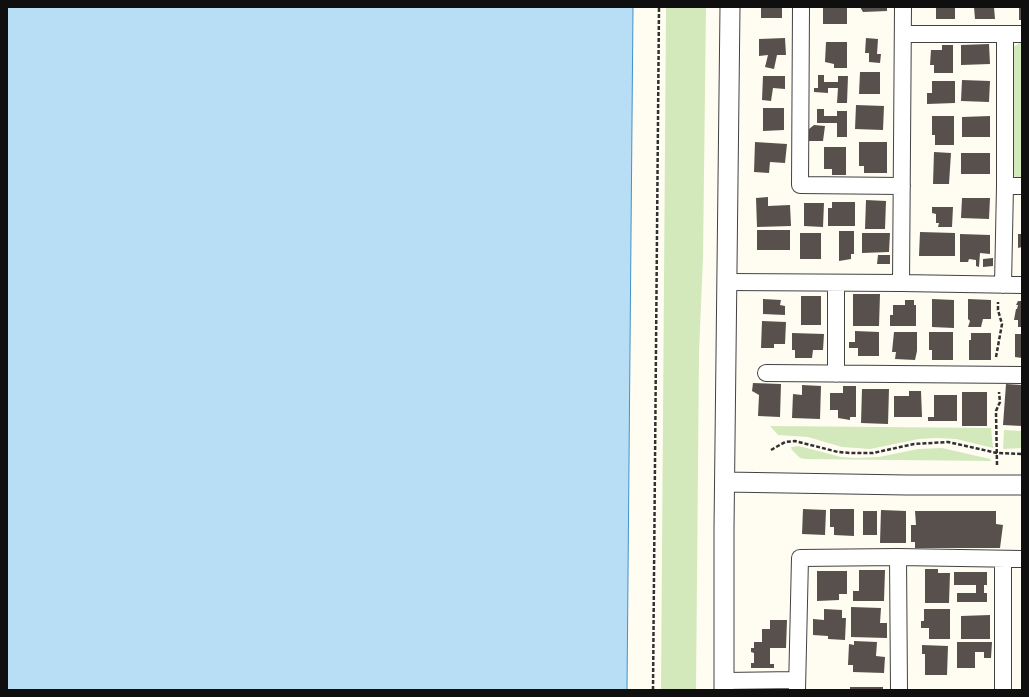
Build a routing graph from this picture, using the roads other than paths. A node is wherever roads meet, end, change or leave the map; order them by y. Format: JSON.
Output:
{"nodes":[{"id":1,"x":730,"y":7,"type":"edge"},
{"id":2,"x":801,"y":7,"type":"edge"},
{"id":3,"x":903,"y":7,"type":"edge"},
{"id":4,"x":903,"y":34,"type":"junction"},
{"id":5,"x":1005,"y":34,"type":"junction"},
{"id":6,"x":1022,"y":34,"type":"edge"},
{"id":7,"x":902,"y":186,"type":"junction"},
{"id":8,"x":1006,"y":186,"type":"junction"},
{"id":9,"x":1022,"y":186,"type":"edge"},
{"id":10,"x":727,"y":282,"type":"junction"},
{"id":11,"x":836,"y":283,"type":"junction"},
{"id":12,"x":901,"y":283,"type":"junction"},
{"id":13,"x":1004,"y":285,"type":"junction"},
{"id":14,"x":1022,"y":285,"type":"edge"},
{"id":15,"x":766,"y":373,"type":"dead end"},
{"id":16,"x":836,"y":374,"type":"junction"},
{"id":17,"x":1022,"y":375,"type":"edge"},
{"id":18,"x":725,"y":482,"type":"junction"},
{"id":19,"x":1022,"y":485,"type":"edge"},
{"id":20,"x":898,"y":557,"type":"junction"},
{"id":21,"x":1022,"y":558,"type":"edge"},
{"id":22,"x":1002,"y":559,"type":"junction"},
{"id":23,"x":724,"y":685,"type":"edge"},
{"id":24,"x":797,"y":685,"type":"edge"},
{"id":25,"x":899,"y":690,"type":"edge"},
{"id":26,"x":1002,"y":690,"type":"edge"}],
"edges":[{"from":1,"to":10,"type":"street"},
{"from":2,"to":7,"type":"street"},
{"from":3,"to":4,"type":"street"},
{"from":4,"to":5,"type":"street"},
{"from":4,"to":7,"type":"street"},
{"from":5,"to":6,"type":"street"},
{"from":5,"to":8,"type":"street"},
{"from":7,"to":12,"type":"street"},
{"from":8,"to":9,"type":"street"},
{"from":8,"to":13,"type":"street"},
{"from":10,"to":11,"type":"street"},
{"from":10,"to":18,"type":"street"},
{"from":11,"to":12,"type":"street"},
{"from":11,"to":16,"type":"street"},
{"from":12,"to":13,"type":"street"},
{"from":13,"to":14,"type":"street"},
{"from":15,"to":16,"type":"street"},
{"from":16,"to":17,"type":"street"},
{"from":18,"to":19,"type":"street"},
{"from":18,"to":23,"type":"street"},
{"from":20,"to":22,"type":"street"},
{"from":20,"to":24,"type":"street"},
{"from":20,"to":25,"type":"street"},
{"from":21,"to":22,"type":"street"},
{"from":22,"to":26,"type":"street"},
{"from":23,"to":24,"type":"street"}]}
